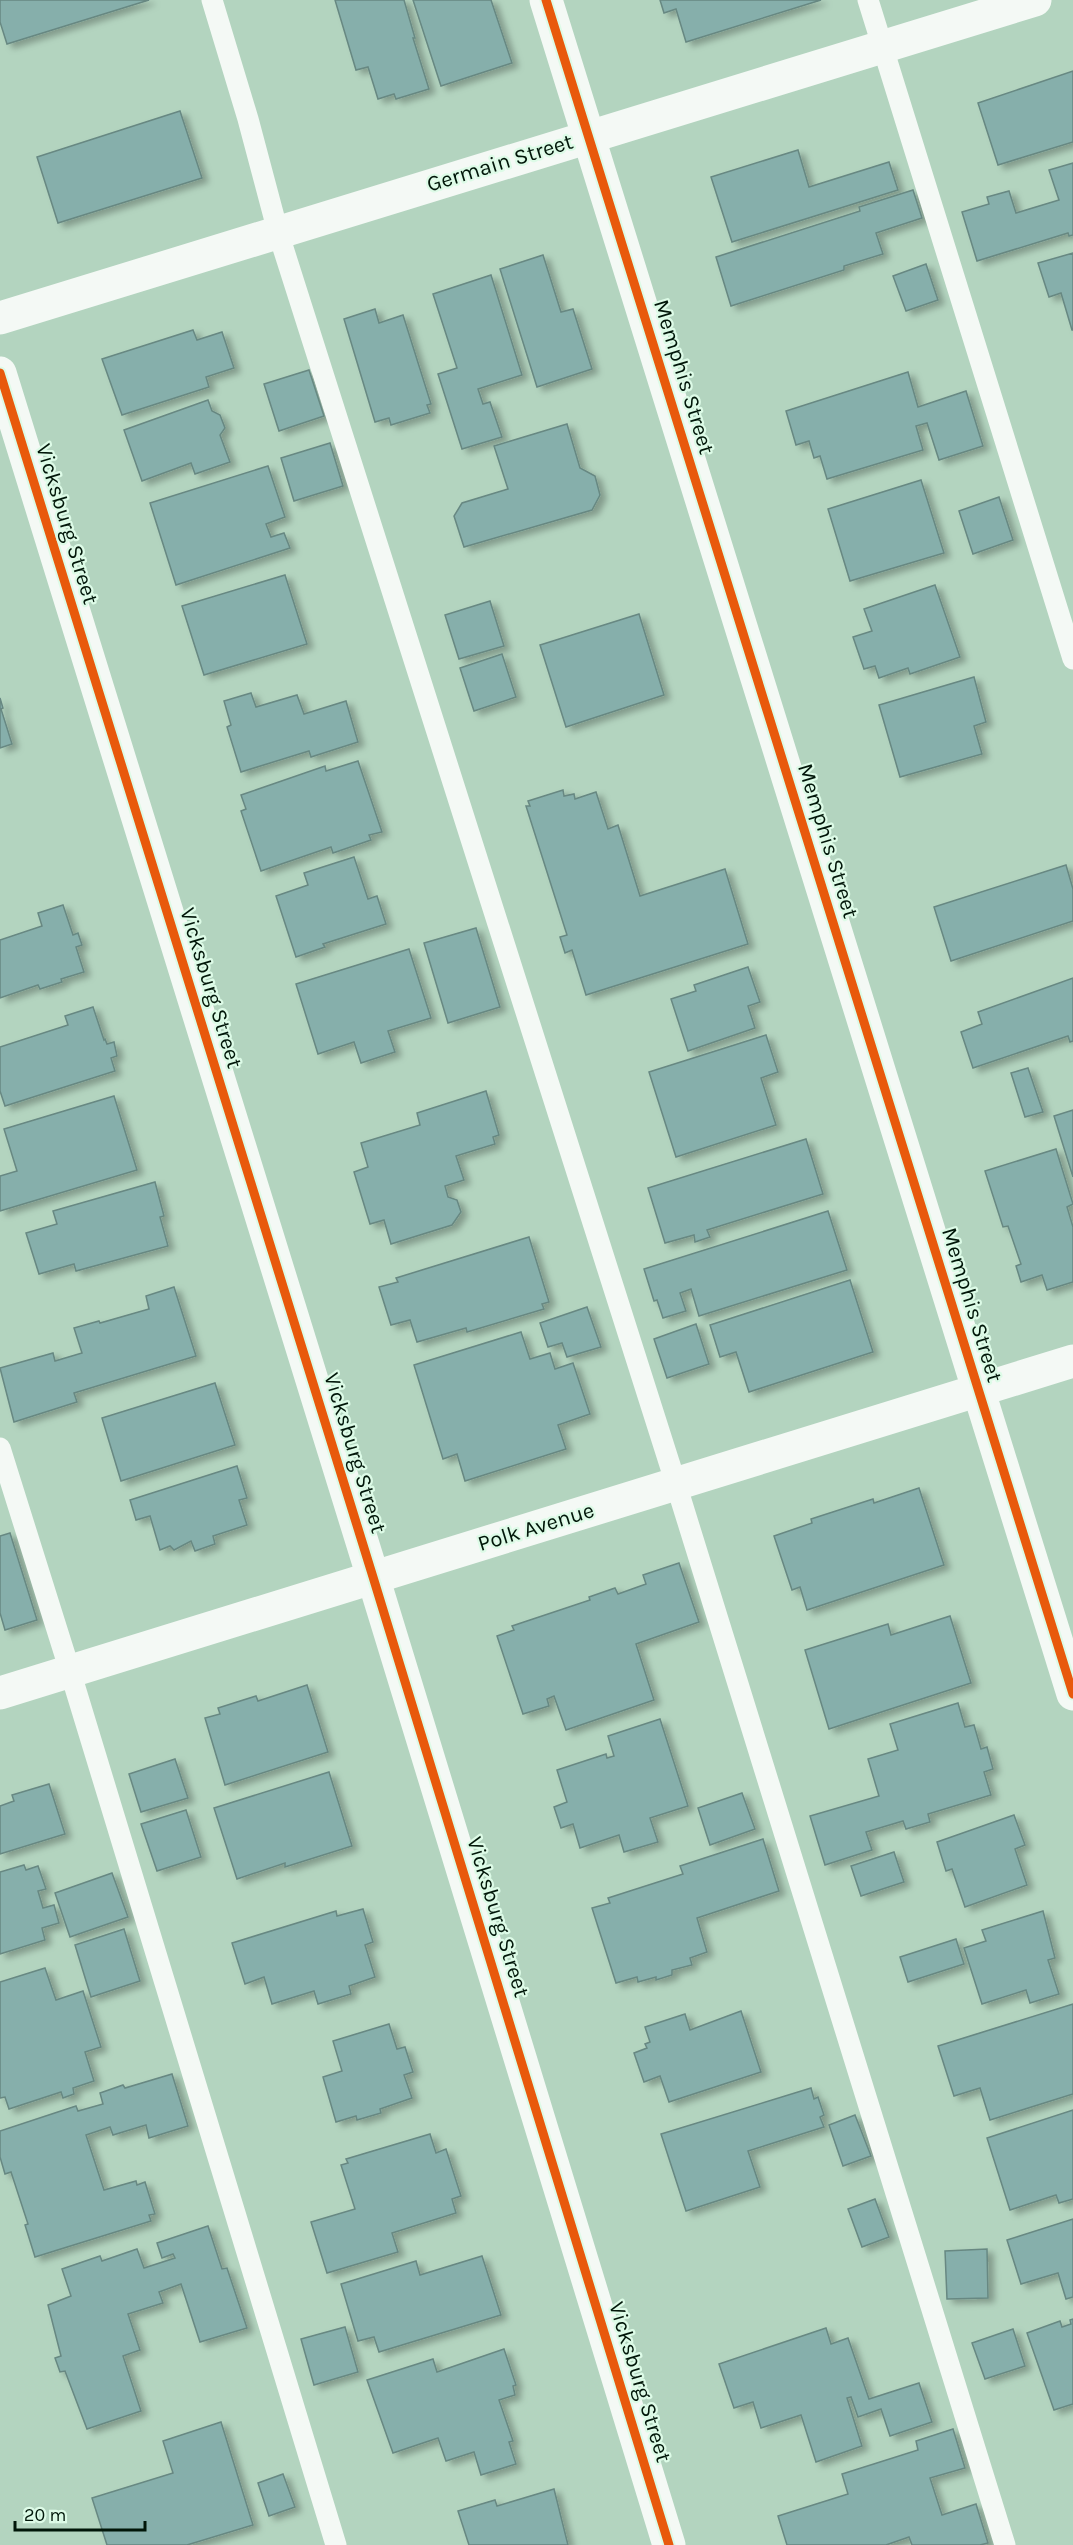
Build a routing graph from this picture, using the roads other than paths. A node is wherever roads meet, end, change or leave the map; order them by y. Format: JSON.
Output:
{"nodes":[{"id":1,"x":212,"y":0,"type":"edge"},
{"id":2,"x":546,"y":0,"type":"edge"},
{"id":3,"x":868,"y":0,"type":"edge"},
{"id":4,"x":1035,"y":0,"type":"edge"},
{"id":5,"x":882,"y":46,"type":"junction"},
{"id":6,"x":588,"y":136,"type":"junction"},
{"id":7,"x":278,"y":232,"type":"junction"},
{"id":8,"x":0,"y":318,"type":"edge"},
{"id":9,"x":0,"y":373,"type":"edge"},
{"id":10,"x":1073,"y":659,"type":"edge"},
{"id":11,"x":1073,"y":1361,"type":"edge"},
{"id":12,"x":979,"y":1391,"type":"junction"},
{"id":13,"x":0,"y":1448,"type":"edge"},
{"id":14,"x":676,"y":1484,"type":"junction"},
{"id":15,"x":373,"y":1577,"type":"junction"},
{"id":16,"x":70,"y":1671,"type":"junction"},
{"id":17,"x":0,"y":1693,"type":"edge"},
{"id":18,"x":1073,"y":1694,"type":"edge"},
{"id":19,"x":336,"y":2545,"type":"edge"},
{"id":20,"x":669,"y":2545,"type":"edge"},
{"id":21,"x":1005,"y":2545,"type":"edge"}],
"edges":[{"from":1,"to":7,"type":"lane"},
{"from":2,"to":6,"type":"street","name":"Memphis Street"},
{"from":3,"to":5,"type":"lane"},
{"from":4,"to":5,"type":"street","name":"Germain Street"},
{"from":5,"to":6,"type":"street","name":"Germain Street"},
{"from":5,"to":10,"type":"lane"},
{"from":6,"to":7,"type":"street","name":"Germain Street"},
{"from":6,"to":12,"type":"street","name":"Memphis Street"},
{"from":7,"to":8,"type":"street","name":"Germain Street"},
{"from":7,"to":14,"type":"lane"},
{"from":9,"to":15,"type":"street","name":"Vicksburg Street"},
{"from":11,"to":12,"type":"street","name":"Polk Avenue"},
{"from":12,"to":14,"type":"street","name":"Polk Avenue"},
{"from":12,"to":18,"type":"street","name":"Memphis Street"},
{"from":13,"to":16,"type":"lane"},
{"from":14,"to":15,"type":"street","name":"Polk Avenue"},
{"from":14,"to":21,"type":"lane"},
{"from":15,"to":16,"type":"street","name":"Polk Avenue"},
{"from":15,"to":20,"type":"street","name":"Vicksburg Street"},
{"from":16,"to":17,"type":"street","name":"Polk Avenue"},
{"from":16,"to":19,"type":"lane"}]}
